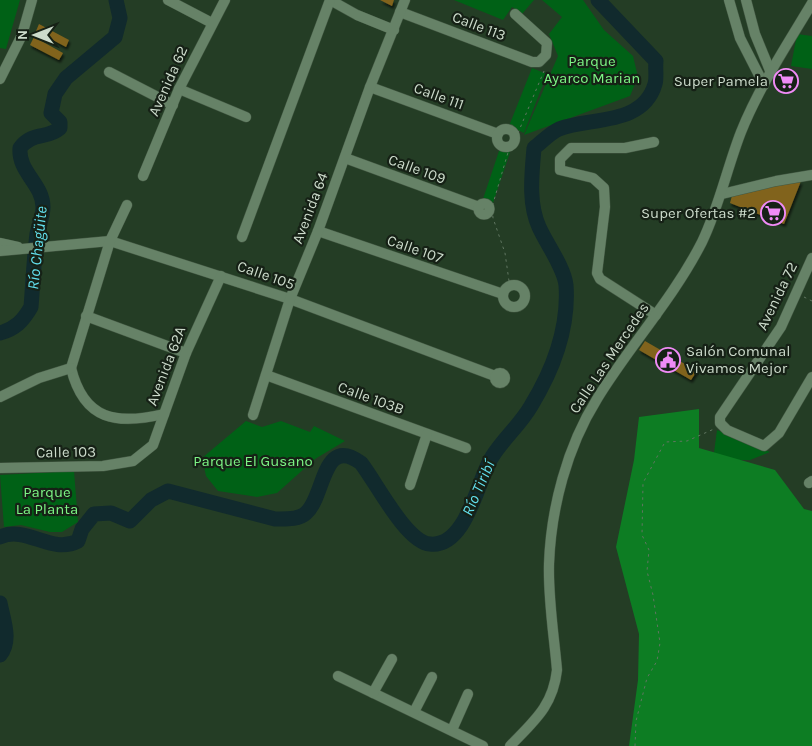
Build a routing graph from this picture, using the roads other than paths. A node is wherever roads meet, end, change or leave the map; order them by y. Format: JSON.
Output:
{"nodes":[{"id":1,"x":32,"y":0,"type":"edge"},
{"id":2,"x":168,"y":0,"type":"edge"},
{"id":3,"x":225,"y":0,"type":"edge"},
{"id":4,"x":330,"y":0,"type":"edge"},
{"id":5,"x":405,"y":0,"type":"edge"},
{"id":6,"x":729,"y":0,"type":"edge"},
{"id":7,"x":746,"y":0,"type":"edge"},
{"id":8,"x":812,"y":3,"type":"edge"},
{"id":9,"x":400,"y":12,"type":"junction"},
{"id":10,"x":515,"y":14,"type":"dead end"},
{"id":11,"x":212,"y":23,"type":"junction"},
{"id":12,"x":394,"y":30,"type":"junction"},
{"id":13,"x":109,"y":72,"type":"dead end"},
{"id":14,"x":771,"y":73,"type":"junction"},
{"id":15,"x":0,"y":79,"type":"edge"},
{"id":16,"x":764,"y":85,"type":"junction"},
{"id":17,"x":370,"y":87,"type":"junction"},
{"id":18,"x":180,"y":89,"type":"junction"},
{"id":19,"x":173,"y":105,"type":"junction"},
{"id":20,"x":246,"y":117,"type":"dead end"},
{"id":21,"x":498,"y":134,"type":"dead end"},
{"id":22,"x":654,"y":142,"type":"dead end"},
{"id":23,"x":345,"y":158,"type":"junction"},
{"id":24,"x":812,"y":175,"type":"edge"},
{"id":25,"x":142,"y":176,"type":"dead end"},
{"id":26,"x":722,"y":194,"type":"junction"},
{"id":27,"x":127,"y":205,"type":"dead end"},
{"id":28,"x":479,"y":208,"type":"dead end"},
{"id":29,"x":318,"y":231,"type":"junction"},
{"id":30,"x":242,"y":237,"type":"dead end"},
{"id":31,"x":110,"y":241,"type":"junction"},
{"id":32,"x":0,"y":243,"type":"edge"},
{"id":33,"x":19,"y":247,"type":"junction"},
{"id":34,"x":0,"y":251,"type":"edge"},
{"id":35,"x":812,"y":258,"type":"edge"},
{"id":36,"x":221,"y":276,"type":"junction"},
{"id":37,"x":503,"y":294,"type":"dead end"},
{"id":38,"x":290,"y":299,"type":"junction"},
{"id":39,"x":656,"y":315,"type":"junction"},
{"id":40,"x":86,"y":316,"type":"junction"},
{"id":41,"x":186,"y":353,"type":"junction"},
{"id":42,"x":70,"y":368,"type":"junction"},
{"id":43,"x":266,"y":375,"type":"junction"},
{"id":44,"x":495,"y":376,"type":"dead end"},
{"id":45,"x":812,"y":377,"type":"edge"},
{"id":46,"x":0,"y":397,"type":"edge"},
{"id":47,"x":164,"y":414,"type":"junction"},
{"id":48,"x":253,"y":415,"type":"dead end"},
{"id":49,"x":427,"y":434,"type":"junction"},
{"id":50,"x":466,"y":448,"type":"dead end"},
{"id":51,"x":133,"y":461,"type":"joint"},
{"id":52,"x":0,"y":468,"type":"edge"},
{"id":53,"x":410,"y":485,"type":"dead end"},
{"id":54,"x":392,"y":660,"type":"dead end"},
{"id":55,"x":338,"y":676,"type":"dead end"},
{"id":56,"x":432,"y":677,"type":"dead end"},
{"id":57,"x":374,"y":693,"type":"junction"},
{"id":58,"x":468,"y":694,"type":"dead end"},
{"id":59,"x":414,"y":712,"type":"junction"},
{"id":60,"x":452,"y":730,"type":"junction"},
{"id":61,"x":483,"y":746,"type":"edge"},
{"id":62,"x":510,"y":746,"type":"edge"}],
"edges":[{"from":1,"to":15,"type":"street"},
{"from":2,"to":11,"type":"street"},
{"from":3,"to":11,"type":"street","name":"Avenida 62"},
{"from":4,"to":12,"type":"street"},
{"from":4,"to":30,"type":"street"},
{"from":5,"to":9,"type":"street","name":"Avenida 64"},
{"from":6,"to":16,"type":"street"},
{"from":7,"to":14,"type":"street"},
{"from":8,"to":14,"type":"street","name":"Calle Las Mercedes"},
{"from":9,"to":10,"type":"street","name":"Calle 113"},
{"from":9,"to":12,"type":"street","name":"Avenida 64"},
{"from":11,"to":18,"type":"street","name":"Avenida 62"},
{"from":12,"to":17,"type":"street","name":"Avenida 64"},
{"from":13,"to":19,"type":"street"},
{"from":14,"to":16,"type":"street","name":"Calle Las Mercedes"},
{"from":16,"to":26,"type":"street","name":"Calle Las Mercedes"},
{"from":17,"to":21,"type":"street","name":"Calle 111"},
{"from":17,"to":23,"type":"street","name":"Avenida 64"},
{"from":18,"to":19,"type":"street","name":"Avenida 62"},
{"from":18,"to":20,"type":"street"},
{"from":19,"to":25,"type":"street","name":"Avenida 62"},
{"from":22,"to":39,"type":"street"},
{"from":23,"to":28,"type":"street","name":"Calle 109"},
{"from":23,"to":29,"type":"street","name":"Avenida 64"},
{"from":24,"to":26,"type":"street"},
{"from":26,"to":39,"type":"street","name":"Calle Las Mercedes"},
{"from":27,"to":31,"type":"street"},
{"from":29,"to":37,"type":"street","name":"Calle 107"},
{"from":29,"to":38,"type":"street","name":"Avenida 64"},
{"from":31,"to":33,"type":"street","name":"Calle 105"},
{"from":31,"to":36,"type":"street","name":"Calle 105"},
{"from":31,"to":40,"type":"street"},
{"from":32,"to":33,"type":"street","name":"Calle 105"},
{"from":33,"to":34,"type":"street","name":"Calle 105"},
{"from":35,"to":45,"type":"street","name":"Avenida 72"},
{"from":36,"to":38,"type":"street","name":"Calle 105"},
{"from":36,"to":41,"type":"street","name":"Avenida 62A"},
{"from":38,"to":43,"type":"street","name":"Avenida 64"},
{"from":38,"to":44,"type":"street","name":"Calle 105"},
{"from":39,"to":62,"type":"street","name":"Calle Las Mercedes"},
{"from":40,"to":41,"type":"street"},
{"from":40,"to":42,"type":"street"},
{"from":41,"to":47,"type":"street","name":"Avenida 62A"},
{"from":42,"to":46,"type":"street"},
{"from":42,"to":47,"type":"street"},
{"from":43,"to":48,"type":"street","name":"Avenida 64"},
{"from":43,"to":49,"type":"street","name":"Calle 103B"},
{"from":47,"to":51,"type":"street","name":"Avenida 62A"},
{"from":49,"to":50,"type":"street","name":"Calle 103B"},
{"from":49,"to":53,"type":"street"},
{"from":51,"to":52,"type":"street","name":"Calle 103"},
{"from":54,"to":57,"type":"street"},
{"from":55,"to":57,"type":"street"},
{"from":56,"to":59,"type":"street"},
{"from":57,"to":59,"type":"street"},
{"from":58,"to":60,"type":"street"},
{"from":59,"to":60,"type":"street"},
{"from":60,"to":61,"type":"street"}]}
